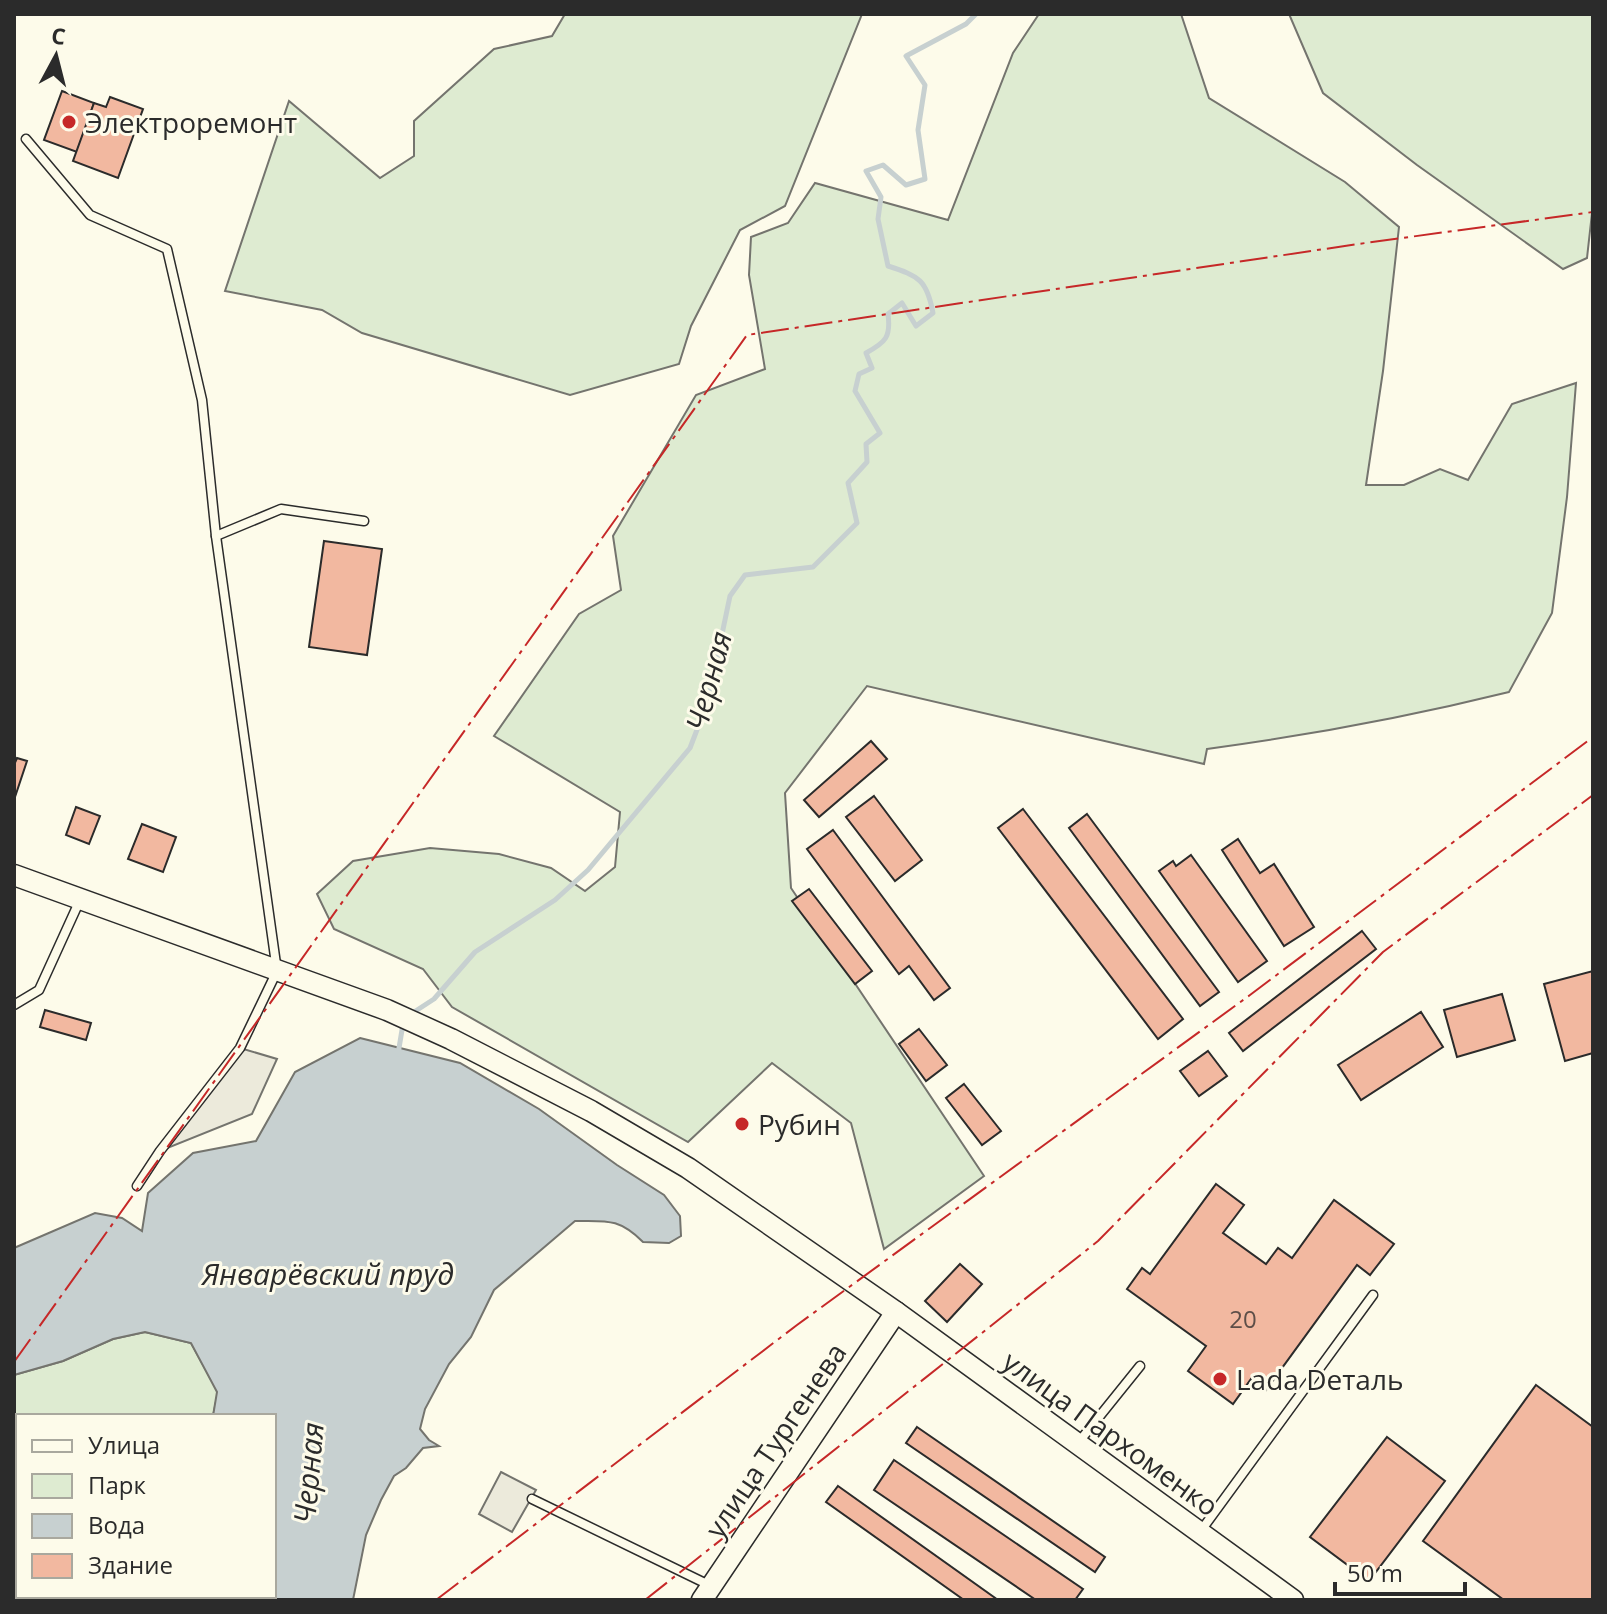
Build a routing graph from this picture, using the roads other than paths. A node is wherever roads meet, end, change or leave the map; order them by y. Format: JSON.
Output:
{"nodes":[{"id":1,"x":26,"y":139,"type":"dead end"},
{"id":2,"x":364,"y":521,"type":"dead end"},
{"id":3,"x":216,"y":536,"type":"junction"},
{"id":4,"x":14,"y":875,"type":"edge"},
{"id":5,"x":81,"y":899,"type":"junction"},
{"id":6,"x":277,"y":971,"type":"junction"},
{"id":7,"x":14,"y":1005,"type":"edge"},
{"id":8,"x":137,"y":1186,"type":"dead end"},
{"id":9,"x":1373,"y":1295,"type":"dead end"},
{"id":10,"x":896,"y":1312,"type":"junction"},
{"id":11,"x":1140,"y":1366,"type":"dead end"},
{"id":12,"x":1077,"y":1444,"type":"junction"},
{"id":13,"x":532,"y":1499,"type":"dead end"},
{"id":14,"x":1199,"y":1532,"type":"junction"},
{"id":15,"x":706,"y":1592,"type":"edge"},
{"id":16,"x":1293,"y":1600,"type":"edge"}],
"edges":[{"from":1,"to":3,"type":"lane"},
{"from":2,"to":3,"type":"lane"},
{"from":3,"to":6,"type":"lane"},
{"from":4,"to":5,"type":"street","name":"улица Пархоменко"},
{"from":5,"to":6,"type":"street","name":"улица Пархоменко"},
{"from":5,"to":7,"type":"lane"},
{"from":6,"to":8,"type":"lane"},
{"from":6,"to":10,"type":"street","name":"улица Пархоменко"},
{"from":9,"to":14,"type":"lane"},
{"from":10,"to":12,"type":"street","name":"улица Пархоменко"},
{"from":10,"to":15,"type":"street","name":"улица Тургенева"},
{"from":11,"to":12,"type":"lane"},
{"from":12,"to":14,"type":"street","name":"улица Пархоменко"},
{"from":13,"to":15,"type":"lane"},
{"from":14,"to":16,"type":"street","name":"улица Пархоменко"}]}
